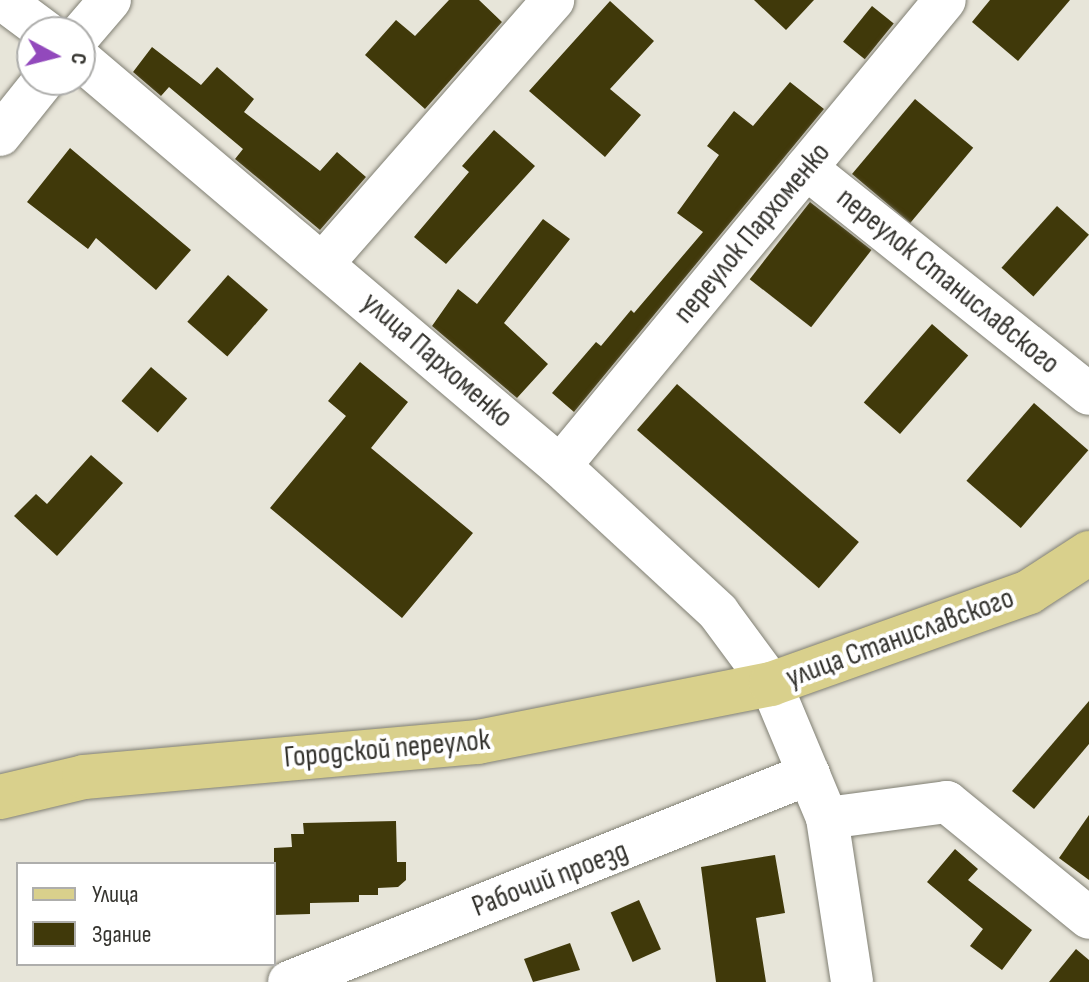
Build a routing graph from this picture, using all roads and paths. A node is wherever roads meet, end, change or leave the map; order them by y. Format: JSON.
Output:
{"nodes":[{"id":1,"x":3,"y":0,"type":"edge"},
{"id":2,"x":110,"y":0,"type":"edge"},
{"id":3,"x":553,"y":0,"type":"edge"},
{"id":4,"x":945,"y":0,"type":"edge"},
{"id":5,"x":24,"y":16,"type":"edge"},
{"id":6,"x":96,"y":16,"type":"edge"},
{"id":7,"x":96,"y":72,"type":"edge"},
{"id":8,"x":31,"y":96,"type":"edge"},
{"id":9,"x":0,"y":135,"type":"edge"},
{"id":10,"x":806,"y":168,"type":"junction"},
{"id":11,"x":324,"y":262,"type":"junction"},
{"id":12,"x":1089,"y":394,"type":"edge"},
{"id":13,"x":560,"y":466,"type":"junction"},
{"id":14,"x":1089,"y":553,"type":"edge"},
{"id":15,"x":771,"y":684,"type":"junction"},
{"id":16,"x":809,"y":774,"type":"junction"},
{"id":17,"x":0,"y":797,"type":"edge"},
{"id":18,"x":827,"y":818,"type":"junction"},
{"id":19,"x":1089,"y":918,"type":"edge"},
{"id":20,"x":289,"y":982,"type":"edge"},
{"id":21,"x":852,"y":982,"type":"edge"}],
"edges":[{"from":1,"to":5,"type":"street"},
{"from":2,"to":6,"type":"street"},
{"from":3,"to":11,"type":"street"},
{"from":4,"to":10,"type":"street","name":"переулок Пархоменко"},
{"from":7,"to":11,"type":"street","name":"улица Пархоменко"},
{"from":8,"to":9,"type":"street"},
{"from":10,"to":12,"type":"street","name":"переулок Станиславского"},
{"from":10,"to":13,"type":"street","name":"переулок Пархоменко"},
{"from":11,"to":13,"type":"street","name":"улица Пархоменко"},
{"from":13,"to":15,"type":"street","name":"улица Пархоменко"},
{"from":14,"to":15,"type":"main road","name":"улица Станиславского"},
{"from":15,"to":16,"type":"street","name":"улица Станиславского"},
{"from":15,"to":17,"type":"main road","name":"Городской переулок"},
{"from":16,"to":18,"type":"street","name":"улица Станиславского"},
{"from":16,"to":20,"type":"street","name":"Рабочий проезд"},
{"from":18,"to":19,"type":"street"},
{"from":18,"to":21,"type":"street","name":"улица Станиславского"}]}
